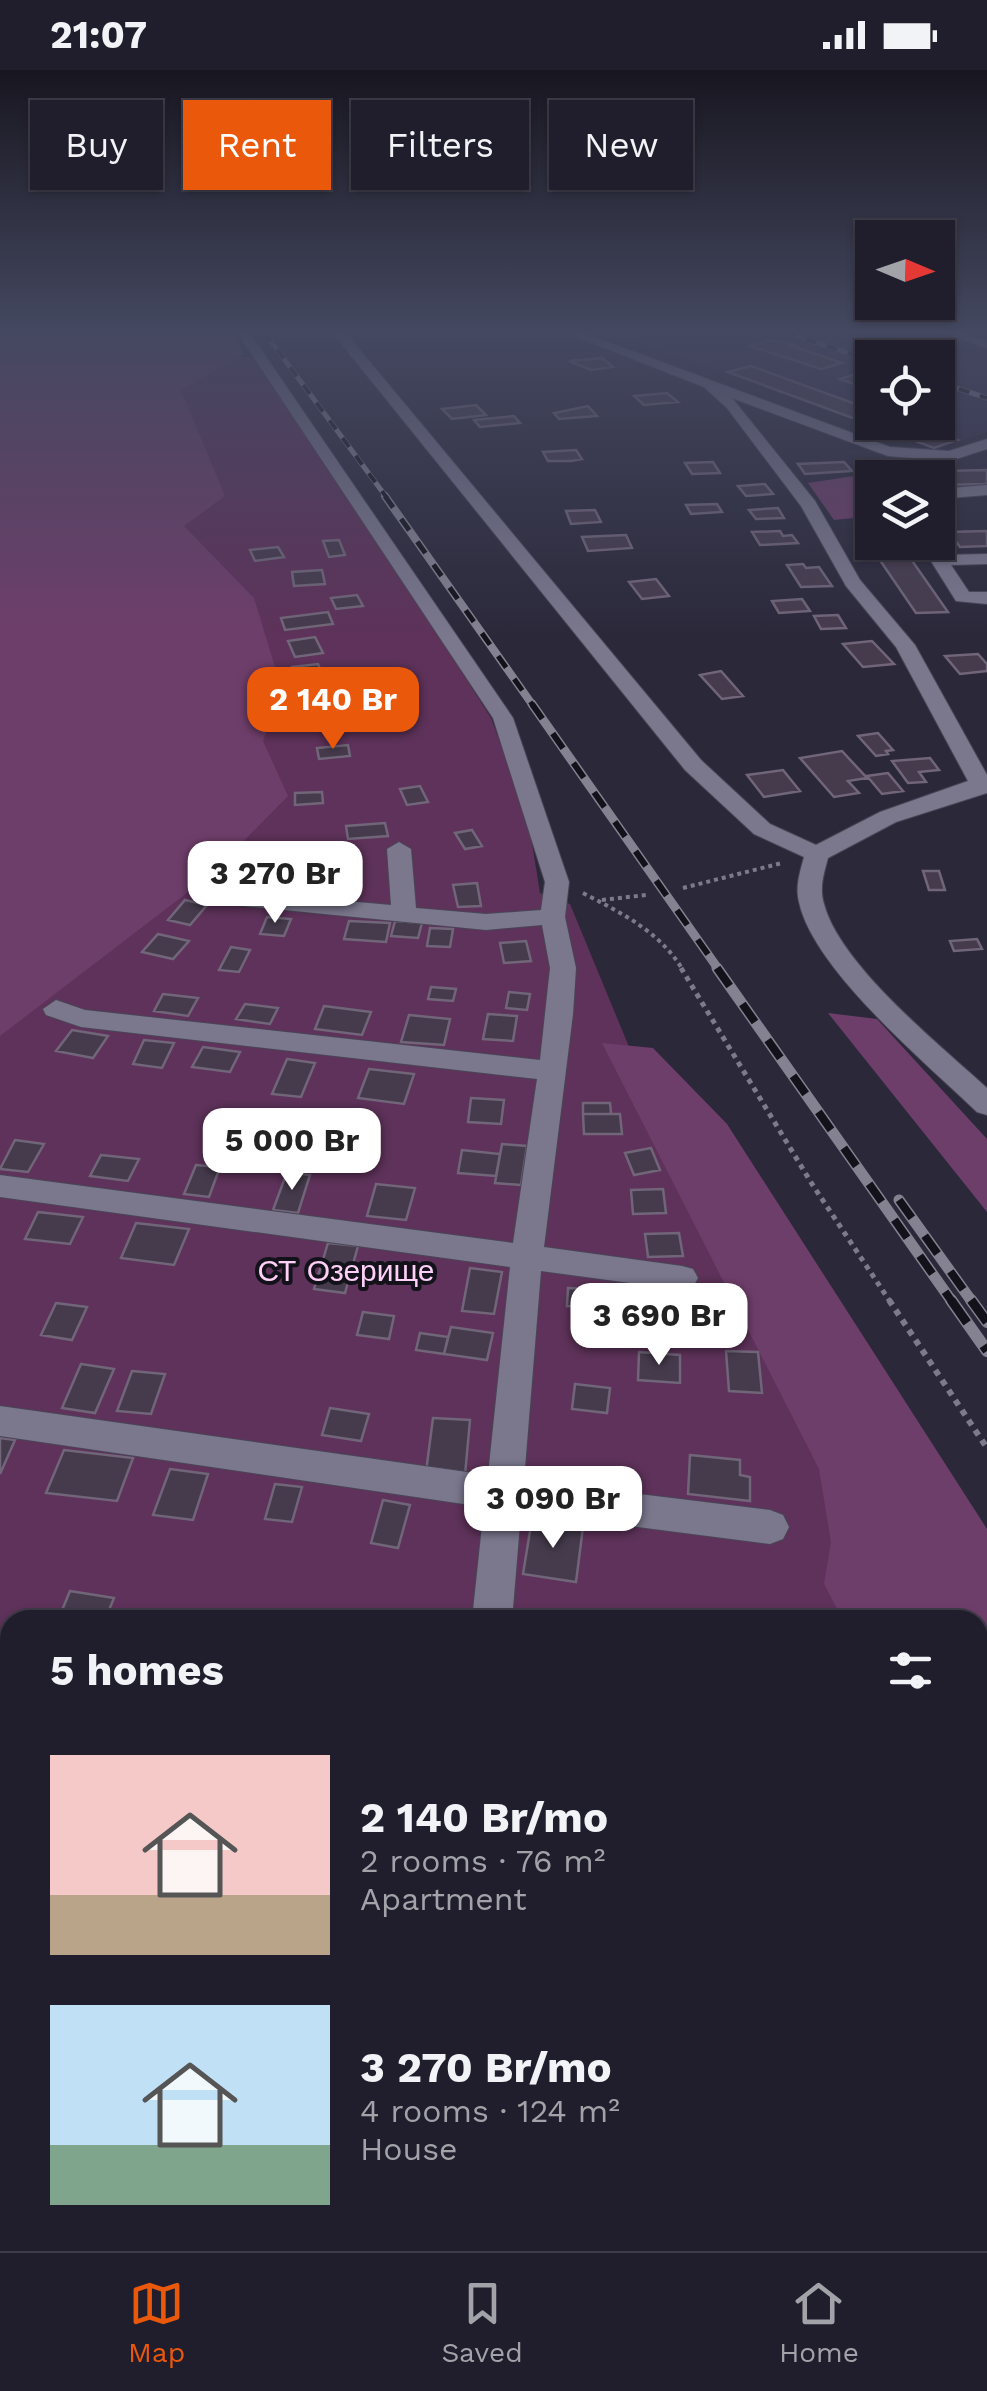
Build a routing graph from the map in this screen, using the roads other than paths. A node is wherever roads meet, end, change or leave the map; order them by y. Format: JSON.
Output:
{"nodes":[{"id":1,"x":312,"y":434,"type":"edge"},
{"id":2,"x":421,"y":434,"type":"edge"},
{"id":3,"x":754,"y":434,"type":"edge"},
{"id":4,"x":841,"y":434,"type":"edge"},
{"id":5,"x":987,"y":444,"type":"edge"},
{"id":6,"x":888,"y":451,"type":"junction"},
{"id":7,"x":960,"y":454,"type":"junction"},
{"id":8,"x":987,"y":456,"type":"edge"},
{"id":9,"x":878,"y":460,"type":"edge"},
{"id":10,"x":987,"y":490,"type":"edge"},
{"id":11,"x":955,"y":493,"type":"edge"},
{"id":12,"x":987,"y":559,"type":"edge"},
{"id":13,"x":938,"y":560,"type":"edge"},
{"id":14,"x":955,"y":560,"type":"edge"},
{"id":15,"x":987,"y":598,"type":"edge"},
{"id":16,"x":984,"y":785,"type":"edge"},
{"id":17,"x":399,"y":849,"type":"dead end"},
{"id":18,"x":818,"y":854,"type":"junction"},
{"id":19,"x":213,"y":896,"type":"dead end"},
{"id":20,"x":555,"y":901,"type":"junction"},
{"id":21,"x":404,"y":914,"type":"junction"},
{"id":22,"x":56,"y":1009,"type":"dead end"},
{"id":23,"x":552,"y":1072,"type":"junction"},
{"id":24,"x":987,"y":1105,"type":"edge"},
{"id":25,"x":0,"y":1186,"type":"edge"},
{"id":26,"x":527,"y":1254,"type":"junction"},
{"id":27,"x":682,"y":1278,"type":"dead end"},
{"id":28,"x":0,"y":1421,"type":"edge"},
{"id":29,"x":506,"y":1494,"type":"junction"},
{"id":30,"x":770,"y":1527,"type":"dead end"},
{"id":31,"x":493,"y":1610,"type":"edge"}],
"edges":[{"from":1,"to":20,"type":"street"},
{"from":2,"to":18,"type":"street"},
{"from":3,"to":16,"type":"street"},
{"from":4,"to":6,"type":"street"},
{"from":5,"to":7,"type":"street"},
{"from":6,"to":7,"type":"street"},
{"from":6,"to":9,"type":"street"},
{"from":7,"to":8,"type":"street"},
{"from":10,"to":11,"type":"street"},
{"from":12,"to":14,"type":"street"},
{"from":13,"to":15,"type":"street"},
{"from":16,"to":18,"type":"street"},
{"from":17,"to":21,"type":"street"},
{"from":18,"to":24,"type":"street"},
{"from":19,"to":21,"type":"street"},
{"from":20,"to":21,"type":"street"},
{"from":20,"to":23,"type":"street"},
{"from":22,"to":23,"type":"street"},
{"from":23,"to":26,"type":"street"},
{"from":25,"to":26,"type":"street"},
{"from":26,"to":27,"type":"street"},
{"from":26,"to":29,"type":"street"},
{"from":28,"to":29,"type":"street"},
{"from":29,"to":30,"type":"street"},
{"from":29,"to":31,"type":"street"}]}
